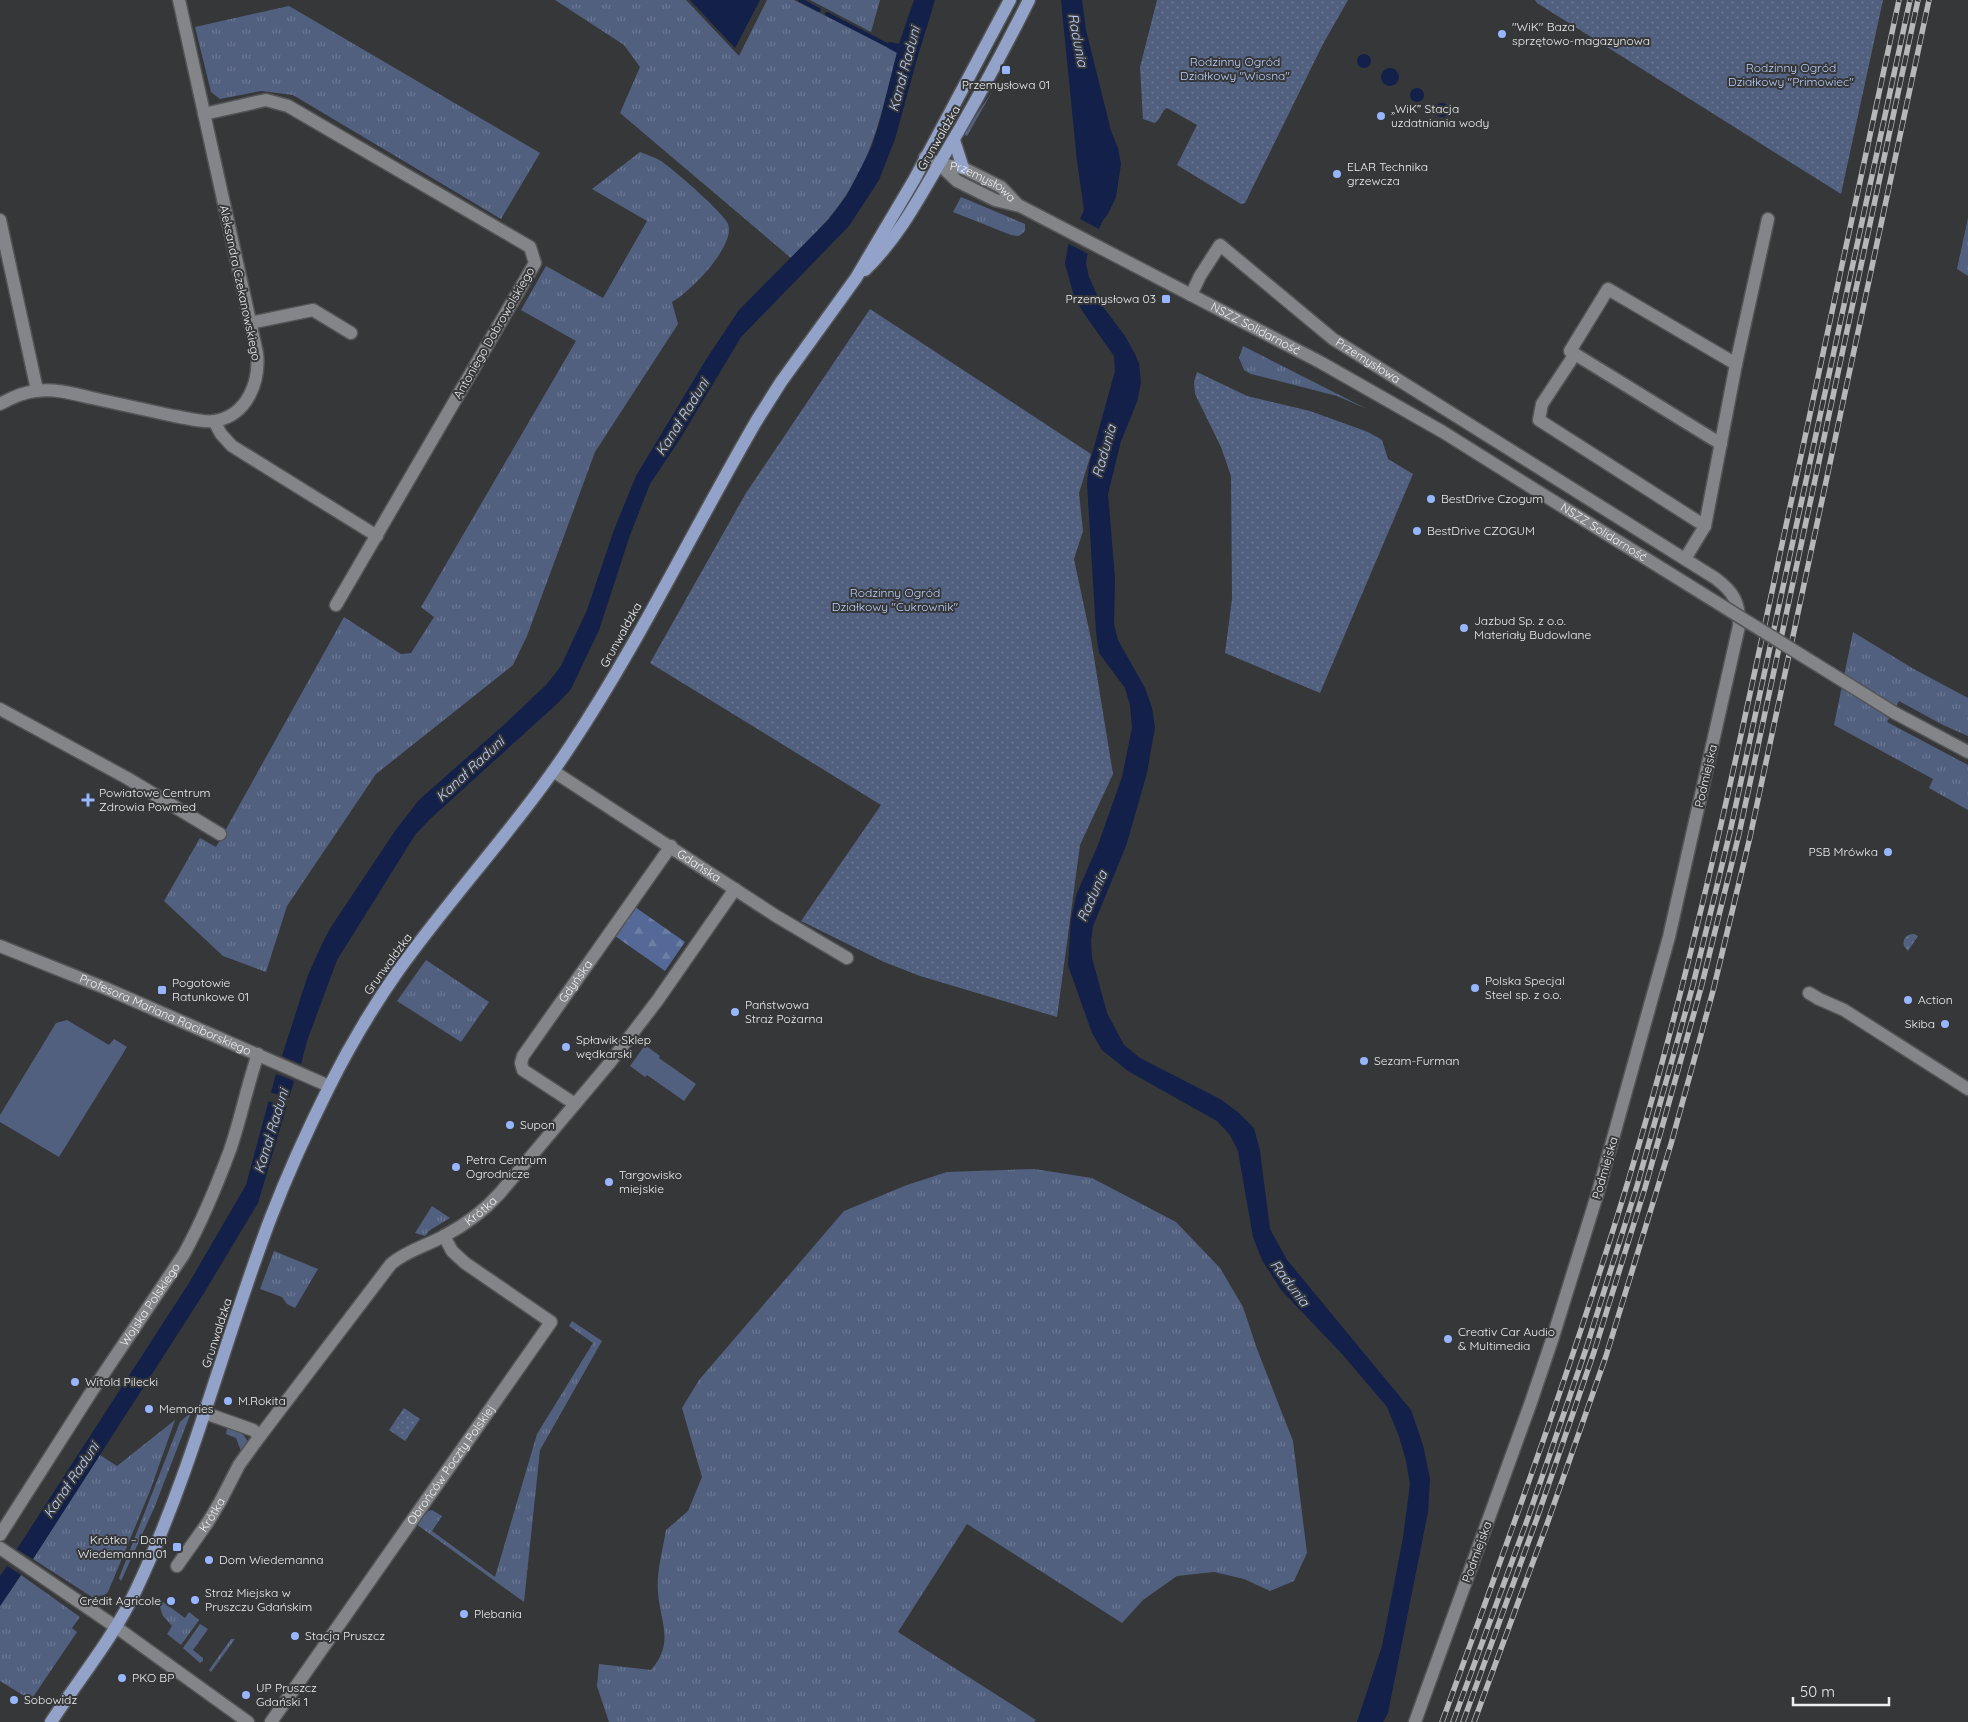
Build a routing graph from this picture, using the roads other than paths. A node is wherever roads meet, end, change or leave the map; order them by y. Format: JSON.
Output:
{"nodes":[{"id":1,"x":179,"y":0,"type":"edge"},
{"id":2,"x":1010,"y":0,"type":"edge"},
{"id":3,"x":1029,"y":0,"type":"edge"},
{"id":4,"x":204,"y":114,"type":"junction"},
{"id":5,"x":956,"y":138,"type":"junction"},
{"id":6,"x":925,"y":157,"type":"junction"},
{"id":7,"x":939,"y":164,"type":"junction"},
{"id":8,"x":963,"y":168,"type":"junction"},
{"id":9,"x":1020,"y":206,"type":"junction"},
{"id":10,"x":1768,"y":219,"type":"dead end"},
{"id":11,"x":0,"y":220,"type":"edge"},
{"id":12,"x":856,"y":278,"type":"junction"},
{"id":13,"x":1191,"y":295,"type":"junction"},
{"id":14,"x":250,"y":323,"type":"junction"},
{"id":15,"x":352,"y":333,"type":"dead end"},
{"id":16,"x":1575,"y":354,"type":"junction"},
{"id":17,"x":1736,"y":364,"type":"junction"},
{"id":18,"x":36,"y":390,"type":"junction"},
{"id":19,"x":0,"y":404,"type":"edge"},
{"id":20,"x":214,"y":421,"type":"junction"},
{"id":21,"x":1720,"y":444,"type":"junction"},
{"id":22,"x":1705,"y":526,"type":"junction"},
{"id":23,"x":377,"y":536,"type":"junction"},
{"id":24,"x":1685,"y":559,"type":"junction"},
{"id":25,"x":1735,"y":599,"type":"joint"},
{"id":26,"x":336,"y":605,"type":"dead end"},
{"id":27,"x":0,"y":709,"type":"edge"},
{"id":28,"x":1966,"y":750,"type":"edge"},
{"id":29,"x":553,"y":771,"type":"junction"},
{"id":30,"x":220,"y":834,"type":"dead end"},
{"id":31,"x":671,"y":846,"type":"junction"},
{"id":32,"x":735,"y":889,"type":"junction"},
{"id":33,"x":0,"y":946,"type":"edge"},
{"id":34,"x":847,"y":958,"type":"dead end"},
{"id":35,"x":1809,"y":993,"type":"dead end"},
{"id":36,"x":258,"y":1054,"type":"junction"},
{"id":37,"x":329,"y":1086,"type":"junction"},
{"id":38,"x":1968,"y":1089,"type":"edge"},
{"id":39,"x":575,"y":1104,"type":"junction"},
{"id":40,"x":444,"y":1236,"type":"junction"},
{"id":41,"x":205,"y":1413,"type":"junction"},
{"id":42,"x":260,"y":1436,"type":"junction"},
{"id":43,"x":0,"y":1536,"type":"edge"},
{"id":44,"x":5,"y":1551,"type":"edge"},
{"id":45,"x":177,"y":1566,"type":"dead end"},
{"id":46,"x":116,"y":1627,"type":"junction"},
{"id":47,"x":51,"y":1722,"type":"edge"},
{"id":48,"x":248,"y":1722,"type":"edge"},
{"id":49,"x":271,"y":1722,"type":"edge"},
{"id":50,"x":1415,"y":1722,"type":"edge"}],
"edges":[{"from":1,"to":4,"type":"street","name":"Aleksandra Czekanowskiego"},
{"from":2,"to":6,"type":"main road","name":"Grunwaldzka"},
{"from":3,"to":5,"type":"main road","name":"Grunwaldzka"},
{"from":4,"to":14,"type":"street","name":"Aleksandra Czekanowskiego"},
{"from":4,"to":23,"type":"street","name":"Antoniego Dobrowolskiego"},
{"from":5,"to":7,"type":"main road","name":"Grunwaldzka"},
{"from":5,"to":8,"type":"main road"},
{"from":6,"to":7,"type":"street","name":"Przemysłowa"},
{"from":6,"to":12,"type":"main road","name":"Grunwaldzka"},
{"from":7,"to":8,"type":"street","name":"Przemysłowa"},
{"from":7,"to":9,"type":"street","name":"Przemysłowa"},
{"from":7,"to":12,"type":"main road","name":"Grunwaldzka"},
{"from":8,"to":9,"type":"street","name":"Przemysłowa"},
{"from":9,"to":13,"type":"street","name":"Przemysłowa"},
{"from":10,"to":17,"type":"street"},
{"from":11,"to":18,"type":"street"},
{"from":12,"to":29,"type":"main road","name":"Grunwaldzka"},
{"from":13,"to":24,"type":"street","name":"Przemysłowa"},
{"from":13,"to":28,"type":"street","name":"NSZZ Solidarność","bridge":true},
{"from":14,"to":15,"type":"street"},
{"from":14,"to":20,"type":"street","name":"Aleksandra Czekanowskiego"},
{"from":16,"to":17,"type":"street"},
{"from":16,"to":21,"type":"street"},
{"from":16,"to":22,"type":"street"},
{"from":17,"to":21,"type":"street"},
{"from":18,"to":19,"type":"street"},
{"from":18,"to":20,"type":"street"},
{"from":20,"to":23,"type":"street"},
{"from":21,"to":22,"type":"street"},
{"from":22,"to":24,"type":"street"},
{"from":23,"to":26,"type":"street","name":"Antoniego Dobrowolskiego"},
{"from":24,"to":25,"type":"street","name":"Przemysłowa"},
{"from":25,"to":50,"type":"street","name":"Podmiejska"},
{"from":27,"to":30,"type":"street"},
{"from":29,"to":31,"type":"street","name":"Gdańska"},
{"from":29,"to":37,"type":"main road","name":"Grunwaldzka"},
{"from":31,"to":32,"type":"street","name":"Gdańska"},
{"from":31,"to":39,"type":"street","name":"Gdyńska"},
{"from":32,"to":34,"type":"street","name":"Gdańska"},
{"from":32,"to":39,"type":"street","name":"Krótka"},
{"from":33,"to":36,"type":"street","name":"Profesora Mariana Raciborskiego"},
{"from":35,"to":38,"type":"street"},
{"from":36,"to":37,"type":"street","name":"Profesora Mariana Raciborskiego"},
{"from":36,"to":43,"type":"street","name":"Wojska Polskiego"},
{"from":37,"to":41,"type":"main road","name":"Grunwaldzka"},
{"from":39,"to":40,"type":"street","name":"Krótka"},
{"from":40,"to":42,"type":"street","name":"Krótka"},
{"from":40,"to":49,"type":"street","name":"Obrońców Poczty Polskiej"},
{"from":41,"to":42,"type":"street"},
{"from":41,"to":46,"type":"main road","name":"Grunwaldzka"},
{"from":42,"to":45,"type":"street","name":"Krótka"},
{"from":44,"to":46,"type":"street"},
{"from":46,"to":47,"type":"main road","name":"Grunwaldzka"},
{"from":46,"to":48,"type":"street"}]}
